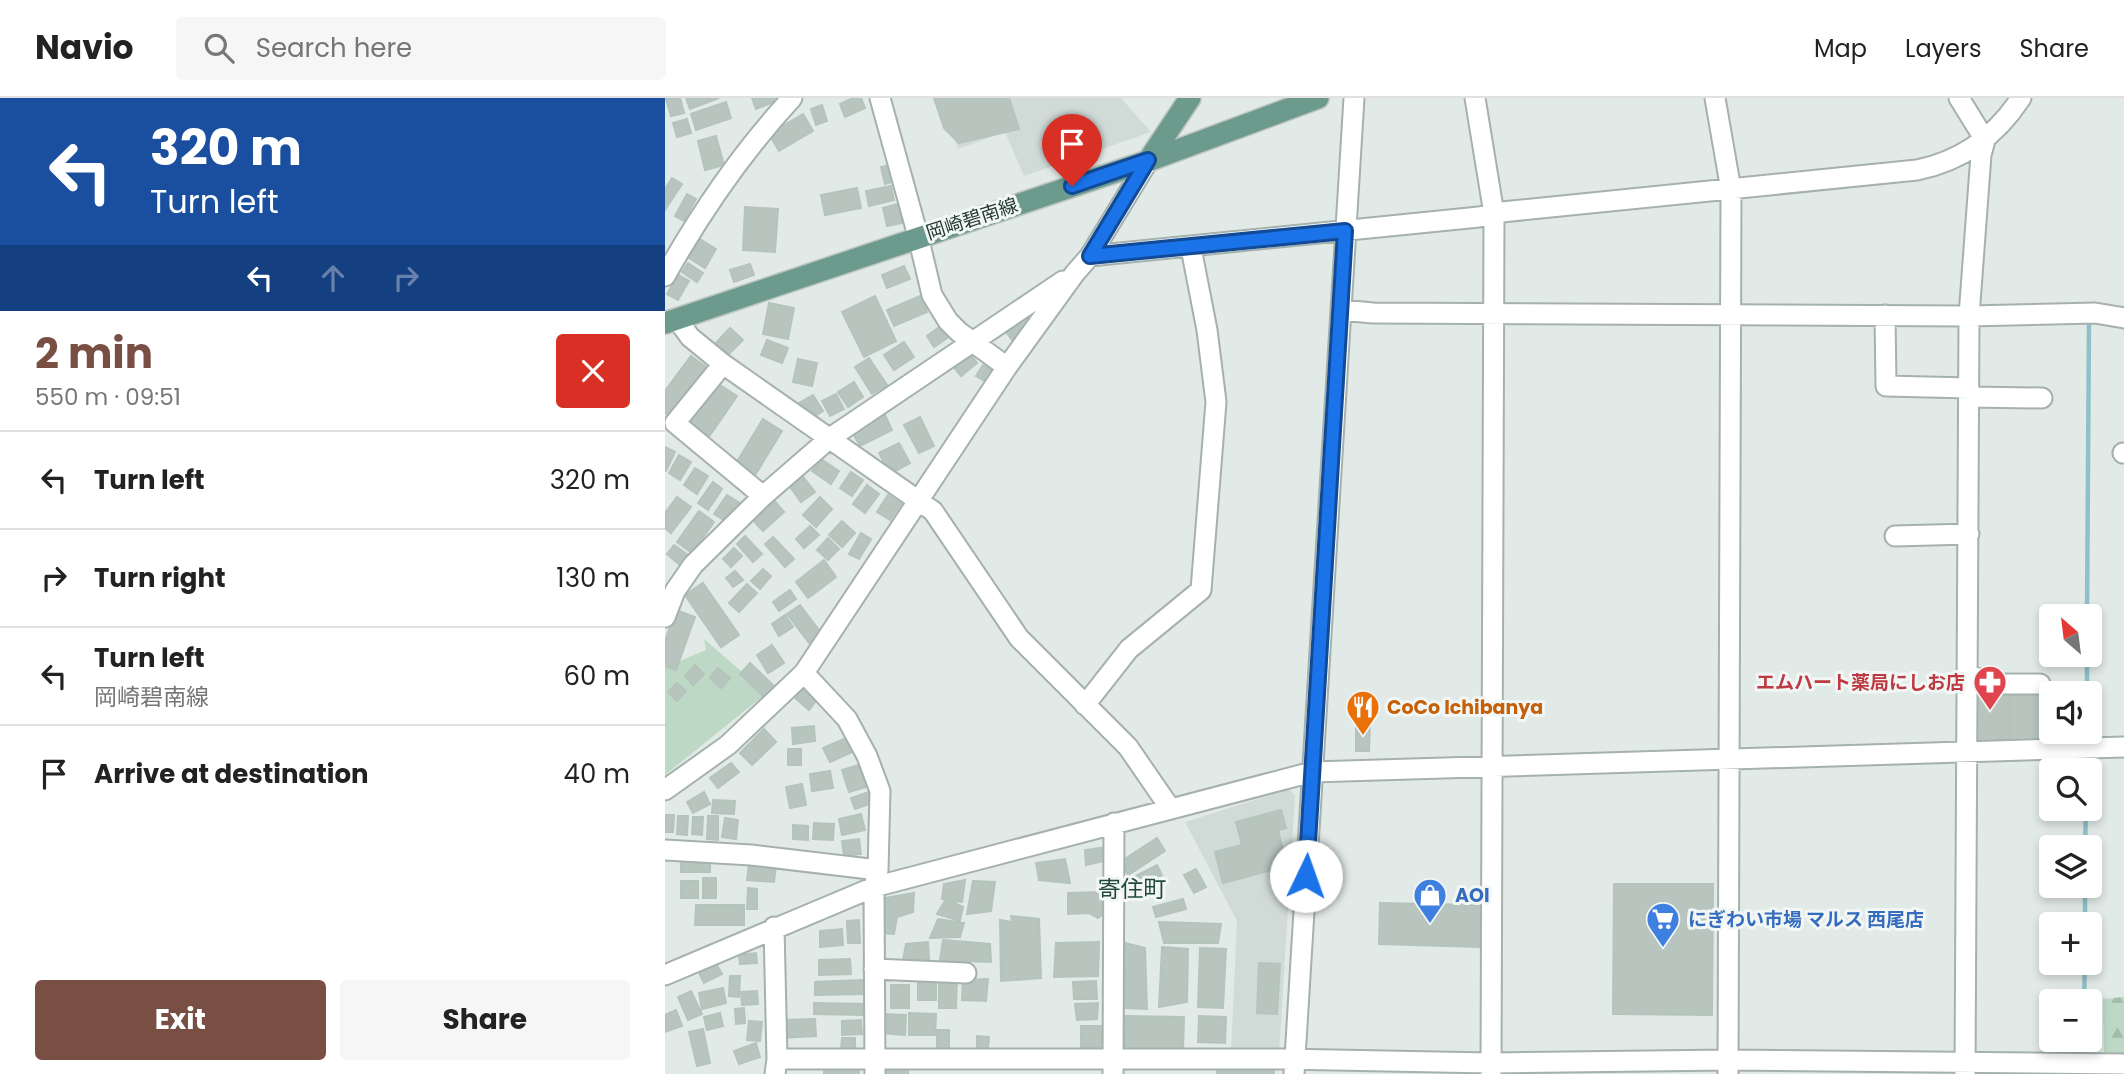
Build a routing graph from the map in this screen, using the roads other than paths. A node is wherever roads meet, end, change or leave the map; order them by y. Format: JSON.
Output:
{"nodes":[{"id":1,"x":792,"y":98,"type":"edge"},
{"id":2,"x":880,"y":98,"type":"edge"},
{"id":3,"x":1190,"y":98,"type":"edge"},
{"id":4,"x":1318,"y":98,"type":"edge"},
{"id":5,"x":1354,"y":98,"type":"edge"},
{"id":6,"x":1475,"y":98,"type":"edge"},
{"id":7,"x":1715,"y":98,"type":"edge"},
{"id":8,"x":1959,"y":98,"type":"edge"},
{"id":9,"x":2021,"y":98,"type":"edge"},
{"id":10,"x":1985,"y":140,"type":"junction"},
{"id":11,"x":1148,"y":160,"type":"junction"},
{"id":12,"x":1731,"y":190,"type":"junction"},
{"id":13,"x":1494,"y":214,"type":"junction"},
{"id":14,"x":1345,"y":231,"type":"junction"},
{"id":15,"x":918,"y":236,"type":"junction"},
{"id":16,"x":1191,"y":248,"type":"junction"},
{"id":17,"x":1090,"y":256,"type":"junction"},
{"id":18,"x":1075,"y":273,"type":"junction"},
{"id":19,"x":665,"y":276,"type":"edge"},
{"id":20,"x":1341,"y":310,"type":"junction"},
{"id":21,"x":1494,"y":313,"type":"junction"},
{"id":22,"x":1730,"y":314,"type":"junction"},
{"id":23,"x":1885,"y":314,"type":"junction"},
{"id":24,"x":1969,"y":316,"type":"junction"},
{"id":25,"x":2124,"y":318,"type":"edge"},
{"id":26,"x":671,"y":321,"type":"edge"},
{"id":27,"x":973,"y":341,"type":"junction"},
{"id":28,"x":723,"y":364,"type":"junction"},
{"id":29,"x":1007,"y":367,"type":"junction"},
{"id":30,"x":1969,"y":393,"type":"junction"},
{"id":31,"x":2042,"y":398,"type":"dead end"},
{"id":32,"x":829,"y":438,"type":"junction"},
{"id":33,"x":763,"y":496,"type":"junction"},
{"id":34,"x":920,"y":500,"type":"junction"},
{"id":35,"x":1969,"y":534,"type":"junction"},
{"id":36,"x":1895,"y":536,"type":"dead end"},
{"id":37,"x":665,"y":617,"type":"edge"},
{"id":38,"x":804,"y":673,"type":"junction"},
{"id":39,"x":1969,"y":675,"type":"junction"},
{"id":40,"x":2039,"y":684,"type":"edge"},
{"id":41,"x":1085,"y":705,"type":"junction"},
{"id":42,"x":2124,"y":747,"type":"edge"},
{"id":43,"x":1968,"y":751,"type":"junction"},
{"id":44,"x":1728,"y":758,"type":"junction"},
{"id":45,"x":1492,"y":766,"type":"junction"},
{"id":46,"x":1312,"y":772,"type":"junction"},
{"id":47,"x":665,"y":790,"type":"edge"},
{"id":48,"x":1170,"y":808,"type":"junction"},
{"id":49,"x":1114,"y":823,"type":"junction"},
{"id":50,"x":665,"y":850,"type":"edge"},
{"id":51,"x":876,"y":878,"type":"junction"},
{"id":52,"x":774,"y":927,"type":"junction"},
{"id":53,"x":874,"y":969,"type":"junction"},
{"id":54,"x":967,"y":973,"type":"dead end"},
{"id":55,"x":665,"y":975,"type":"edge"},
{"id":56,"x":2124,"y":1064,"type":"edge"},
{"id":57,"x":776,"y":1066,"type":"edge"},
{"id":58,"x":875,"y":1066,"type":"edge"},
{"id":59,"x":1113,"y":1067,"type":"edge"},
{"id":60,"x":1294,"y":1067,"type":"edge"},
{"id":61,"x":1728,"y":1067,"type":"edge"},
{"id":62,"x":1966,"y":1067,"type":"edge"},
{"id":63,"x":1491,"y":1068,"type":"edge"}],
"edges":[{"from":1,"to":19,"type":"street"},
{"from":2,"to":15,"type":"street"},
{"from":3,"to":11,"type":"main road"},
{"from":4,"to":11,"type":"main road","name":"岡崎碧南線"},
{"from":5,"to":14,"type":"street"},
{"from":6,"to":13,"type":"street"},
{"from":7,"to":12,"type":"street"},
{"from":8,"to":10,"type":"street"},
{"from":9,"to":10,"type":"street"},
{"from":10,"to":12,"type":"street"},
{"from":10,"to":24,"type":"street"},
{"from":11,"to":15,"type":"main road","name":"岡崎碧南線"},
{"from":11,"to":17,"type":"street"},
{"from":12,"to":13,"type":"street"},
{"from":12,"to":22,"type":"street"},
{"from":13,"to":14,"type":"street"},
{"from":13,"to":21,"type":"street"},
{"from":14,"to":16,"type":"street"},
{"from":14,"to":20,"type":"street"},
{"from":15,"to":26,"type":"main road","name":"岡崎碧南線"},
{"from":15,"to":27,"type":"street"},
{"from":16,"to":17,"type":"street"},
{"from":16,"to":41,"type":"street"},
{"from":17,"to":18,"type":"street"},
{"from":18,"to":27,"type":"street"},
{"from":18,"to":29,"type":"street"},
{"from":20,"to":21,"type":"street"},
{"from":20,"to":46,"type":"street"},
{"from":21,"to":22,"type":"street"},
{"from":21,"to":45,"type":"street"},
{"from":22,"to":23,"type":"street"},
{"from":22,"to":44,"type":"street"},
{"from":23,"to":24,"type":"street"},
{"from":23,"to":30,"type":"street"},
{"from":24,"to":25,"type":"street"},
{"from":24,"to":30,"type":"street"},
{"from":26,"to":28,"type":"street"},
{"from":27,"to":29,"type":"street"},
{"from":27,"to":32,"type":"street"},
{"from":28,"to":32,"type":"street"},
{"from":28,"to":33,"type":"street"},
{"from":29,"to":34,"type":"street"},
{"from":30,"to":31,"type":"street"},
{"from":30,"to":35,"type":"street"},
{"from":32,"to":33,"type":"street"},
{"from":32,"to":34,"type":"street"},
{"from":33,"to":37,"type":"street"},
{"from":34,"to":38,"type":"street"},
{"from":34,"to":41,"type":"street"},
{"from":35,"to":36,"type":"street"},
{"from":35,"to":39,"type":"street"},
{"from":38,"to":47,"type":"street"},
{"from":38,"to":51,"type":"street"},
{"from":39,"to":40,"type":"street"},
{"from":39,"to":43,"type":"street"},
{"from":41,"to":48,"type":"street"},
{"from":42,"to":43,"type":"street"},
{"from":43,"to":44,"type":"street"},
{"from":43,"to":62,"type":"street"},
{"from":44,"to":45,"type":"street"},
{"from":44,"to":61,"type":"street"},
{"from":45,"to":46,"type":"street"},
{"from":45,"to":63,"type":"street"},
{"from":46,"to":48,"type":"street"},
{"from":46,"to":60,"type":"street"},
{"from":48,"to":49,"type":"street"},
{"from":49,"to":51,"type":"street"},
{"from":49,"to":59,"type":"street"},
{"from":50,"to":51,"type":"street"},
{"from":51,"to":52,"type":"street"},
{"from":51,"to":53,"type":"street"},
{"from":52,"to":55,"type":"street"},
{"from":52,"to":57,"type":"street"},
{"from":53,"to":54,"type":"street"},
{"from":53,"to":58,"type":"street"},
{"from":56,"to":62,"type":"street"},
{"from":57,"to":58,"type":"street"},
{"from":58,"to":59,"type":"street"},
{"from":59,"to":60,"type":"street"},
{"from":60,"to":63,"type":"street"},
{"from":61,"to":62,"type":"street"},
{"from":61,"to":63,"type":"street"}]}
